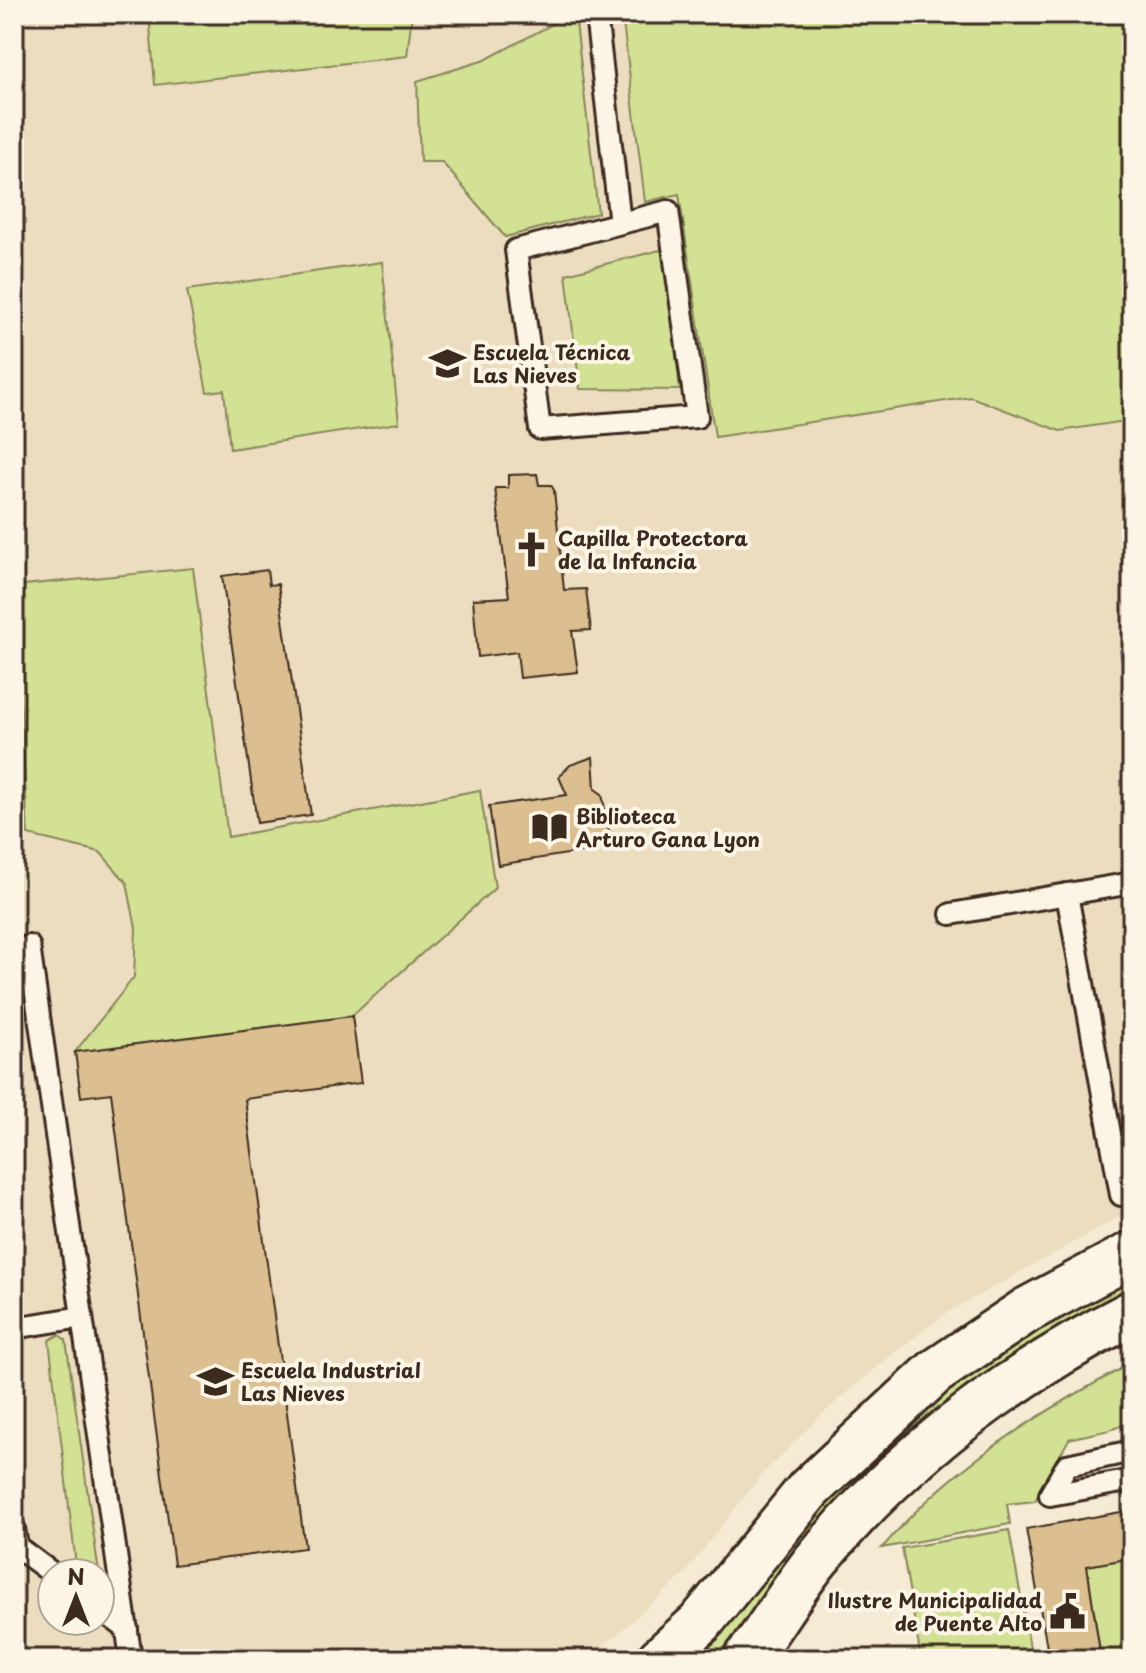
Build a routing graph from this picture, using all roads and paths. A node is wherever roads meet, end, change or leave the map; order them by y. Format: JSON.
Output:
{"nodes":[{"id":1,"x":596,"y":14,"type":"edge"},
{"id":2,"x":620,"y":223,"type":"junction"},
{"id":3,"x":1132,"y":883,"type":"edge"},
{"id":4,"x":1067,"y":894,"type":"junction"},
{"id":5,"x":951,"y":914,"type":"dead end"},
{"id":6,"x":29,"y":946,"type":"dead end"},
{"id":7,"x":1121,"y":1195,"type":"dead end"},
{"id":8,"x":1132,"y":1254,"type":"edge"},
{"id":9,"x":1132,"y":1313,"type":"edge"},
{"id":10,"x":82,"y":1317,"type":"junction"},
{"id":11,"x":14,"y":1328,"type":"edge"},
{"id":12,"x":1132,"y":1451,"type":"edge"},
{"id":13,"x":1132,"y":1480,"type":"edge"},
{"id":14,"x":14,"y":1528,"type":"edge"},
{"id":15,"x":36,"y":1561,"type":"edge"},
{"id":16,"x":116,"y":1621,"type":"edge"},
{"id":17,"x":127,"y":1629,"type":"junction"},
{"id":18,"x":131,"y":1659,"type":"edge"},
{"id":19,"x":660,"y":1659,"type":"edge"},
{"id":20,"x":746,"y":1659,"type":"edge"}],
"edges":[{"from":1,"to":2,"type":"lane"},
{"from":2,"to":2,"type":"lane"},
{"from":3,"to":4,"type":"lane"},
{"from":4,"to":5,"type":"lane"},
{"from":4,"to":7,"type":"lane"},
{"from":6,"to":10,"type":"lane"},
{"from":8,"to":19,"type":"street"},
{"from":9,"to":20,"type":"street"},
{"from":10,"to":11,"type":"lane"},
{"from":10,"to":17,"type":"lane"},
{"from":12,"to":13,"type":"lane"},
{"from":14,"to":15,"type":"lane"},
{"from":16,"to":17,"type":"lane"},
{"from":17,"to":18,"type":"lane"}]}
